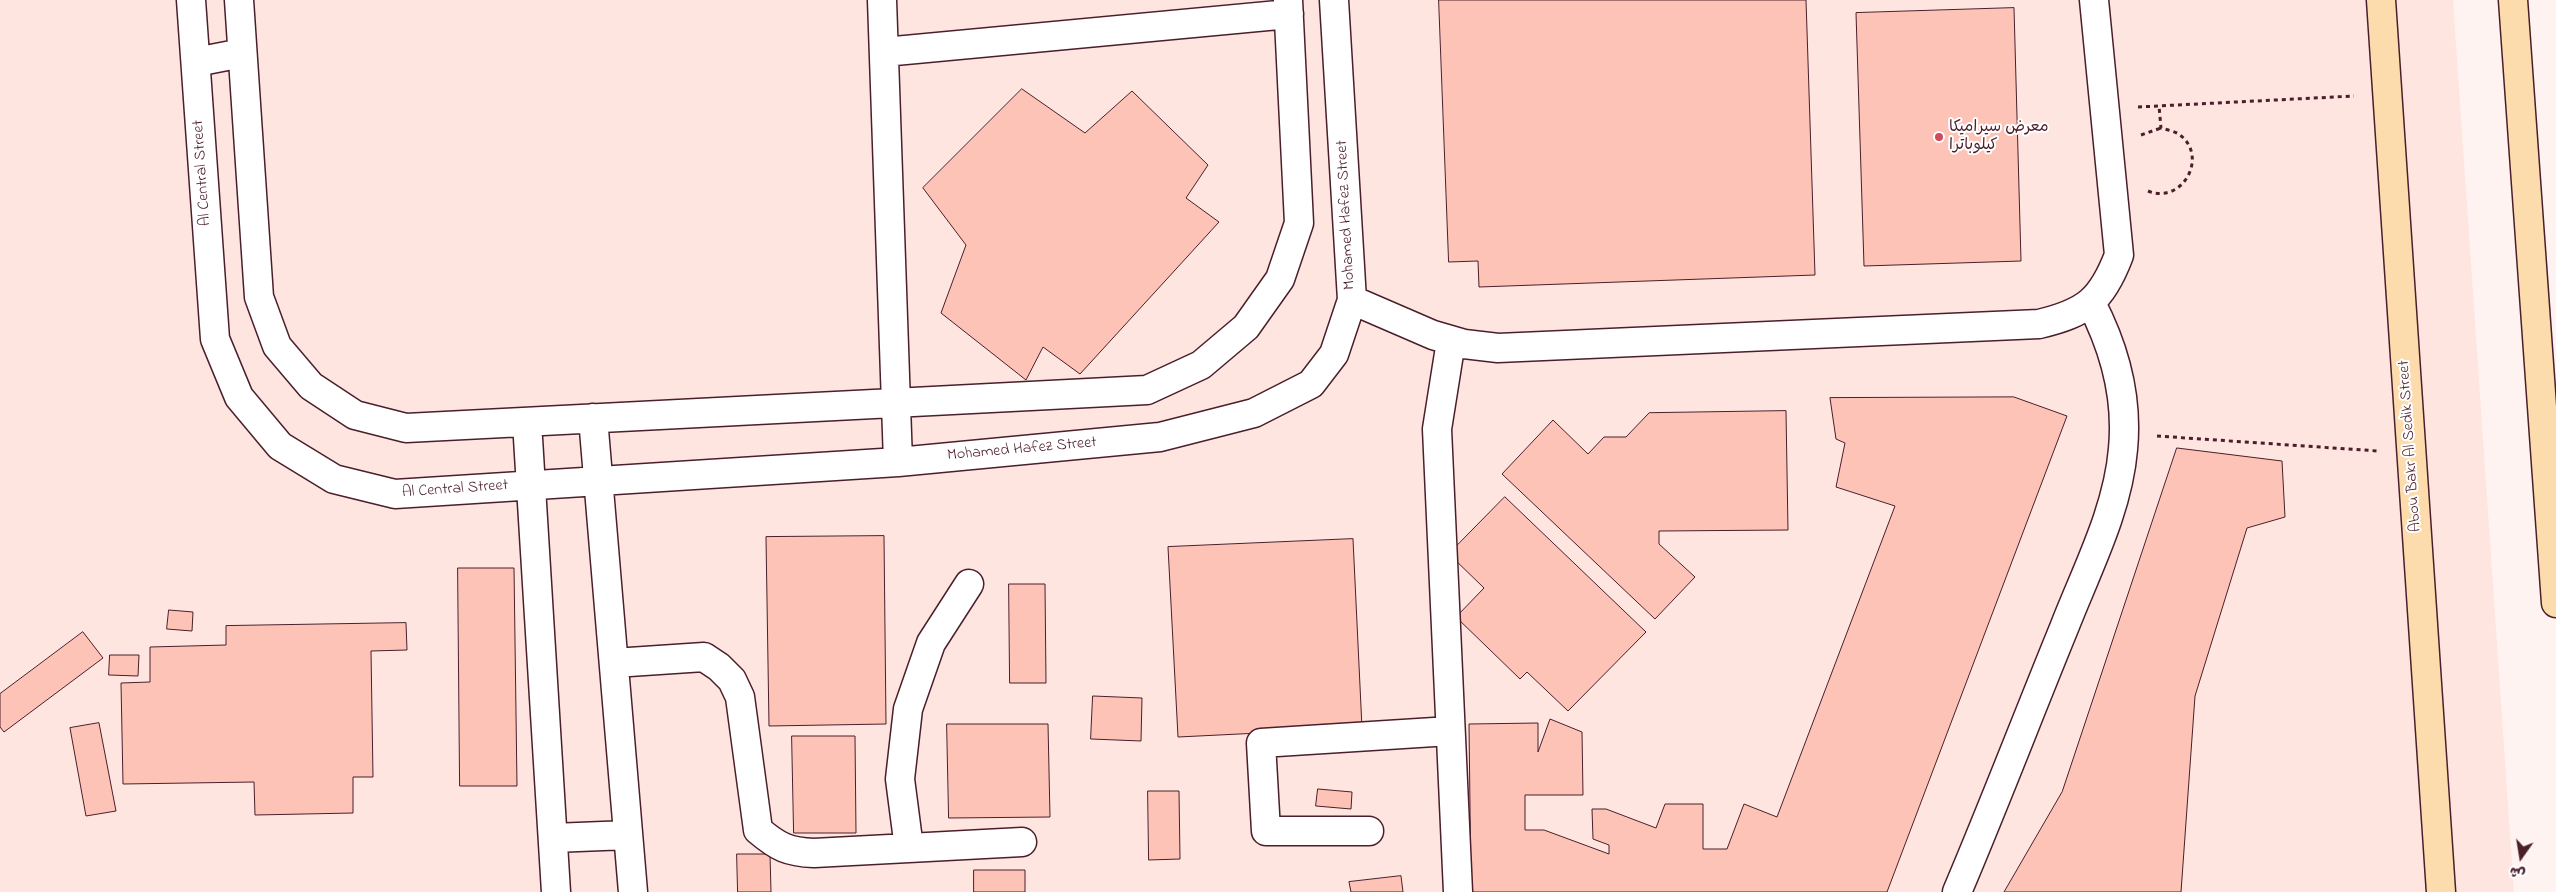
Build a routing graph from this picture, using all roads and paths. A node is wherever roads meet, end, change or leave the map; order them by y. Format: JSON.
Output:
{"nodes":[{"id":1,"x":191,"y":0,"type":"edge"},
{"id":2,"x":239,"y":0,"type":"edge"},
{"id":3,"x":882,"y":0,"type":"edge"},
{"id":4,"x":1334,"y":0,"type":"edge"},
{"id":5,"x":2094,"y":0,"type":"edge"},
{"id":6,"x":2381,"y":0,"type":"edge"},
{"id":7,"x":2513,"y":0,"type":"edge"},
{"id":8,"x":1288,"y":7,"type":"edge"},
{"id":9,"x":884,"y":52,"type":"junction"},
{"id":10,"x":242,"y":53,"type":"junction"},
{"id":11,"x":196,"y":62,"type":"junction"},
{"id":12,"x":2387,"y":94,"type":"junction"},
{"id":13,"x":2158,"y":106,"type":"junction"},
{"id":14,"x":2105,"y":108,"type":"junction"},
{"id":15,"x":2161,"y":128,"type":"junction"},
{"id":16,"x":2137,"y":140,"type":"dead end"},
{"id":17,"x":2142,"y":187,"type":"dead end"},
{"id":18,"x":1352,"y":300,"type":"junction"},
{"id":19,"x":2091,"y":303,"type":"junction"},
{"id":20,"x":1450,"y":341,"type":"junction"},
{"id":21,"x":896,"y":403,"type":"junction"},
{"id":22,"x":593,"y":418,"type":"junction"},
{"id":23,"x":527,"y":422,"type":"junction"},
{"id":24,"x":2124,"y":435,"type":"junction"},
{"id":25,"x":2410,"y":453,"type":"junction"},
{"id":26,"x":898,"y":462,"type":"junction"},
{"id":27,"x":597,"y":481,"type":"junction"},
{"id":28,"x":530,"y":485,"type":"junction"},
{"id":29,"x":2553,"y":523,"type":"edge"},
{"id":30,"x":969,"y":584,"type":"dead end"},
{"id":31,"x":2556,"y":603,"type":"edge"},
{"id":32,"x":614,"y":663,"type":"junction"},
{"id":33,"x":1450,"y":731,"type":"junction"},
{"id":34,"x":1369,"y":831,"type":"dead end"},
{"id":35,"x":628,"y":835,"type":"junction"},
{"id":36,"x":553,"y":838,"type":"junction"},
{"id":37,"x":1022,"y":842,"type":"dead end"},
{"id":38,"x":909,"y":848,"type":"junction"},
{"id":39,"x":556,"y":892,"type":"edge"},
{"id":40,"x":633,"y":892,"type":"edge"},
{"id":41,"x":1458,"y":892,"type":"edge"},
{"id":42,"x":1957,"y":892,"type":"edge"},
{"id":43,"x":2441,"y":892,"type":"edge"}],
"edges":[{"from":1,"to":11,"type":"street","name":"Al Central Street"},
{"from":2,"to":10,"type":"street"},
{"from":3,"to":9,"type":"street"},
{"from":4,"to":18,"type":"street","name":"Mohamed Hafez Street"},
{"from":5,"to":14,"type":"street"},
{"from":6,"to":12,"type":"main road","name":"Abou Bakr Al Sedik Street"},
{"from":7,"to":29,"type":"main road"},
{"from":8,"to":9,"type":"street"},
{"from":8,"to":21,"type":"street"},
{"from":9,"to":21,"type":"street"},
{"from":10,"to":11,"type":"street"},
{"from":10,"to":23,"type":"street"},
{"from":11,"to":28,"type":"street","name":"Al Central Street"},
{"from":12,"to":13,"type":"path"},
{"from":12,"to":25,"type":"main road","name":"Abou Bakr Al Sedik Street"},
{"from":13,"to":14,"type":"path"},
{"from":13,"to":15,"type":"path"},
{"from":14,"to":19,"type":"street"},
{"from":15,"to":16,"type":"path"},
{"from":15,"to":17,"type":"path"},
{"from":18,"to":20,"type":"street"},
{"from":18,"to":26,"type":"street","name":"Mohamed Hafez Street"},
{"from":19,"to":20,"type":"street"},
{"from":19,"to":24,"type":"street"},
{"from":20,"to":33,"type":"street"},
{"from":21,"to":22,"type":"street"},
{"from":21,"to":26,"type":"street"},
{"from":22,"to":23,"type":"street"},
{"from":22,"to":27,"type":"street"},
{"from":23,"to":28,"type":"street"},
{"from":24,"to":25,"type":"path"},
{"from":24,"to":42,"type":"street"},
{"from":25,"to":43,"type":"main road","name":"Abou Bakr Al Sedik Street"},
{"from":26,"to":27,"type":"street","name":"Al Central Street"},
{"from":27,"to":28,"type":"street","name":"Al Central Street"},
{"from":27,"to":32,"type":"street"},
{"from":28,"to":36,"type":"street"},
{"from":29,"to":31,"type":"main road"},
{"from":30,"to":38,"type":"street"},
{"from":32,"to":35,"type":"street"},
{"from":32,"to":38,"type":"street"},
{"from":33,"to":34,"type":"street"},
{"from":33,"to":41,"type":"street"},
{"from":35,"to":36,"type":"street"},
{"from":35,"to":40,"type":"street"},
{"from":36,"to":39,"type":"street"},
{"from":37,"to":38,"type":"street"}]}
